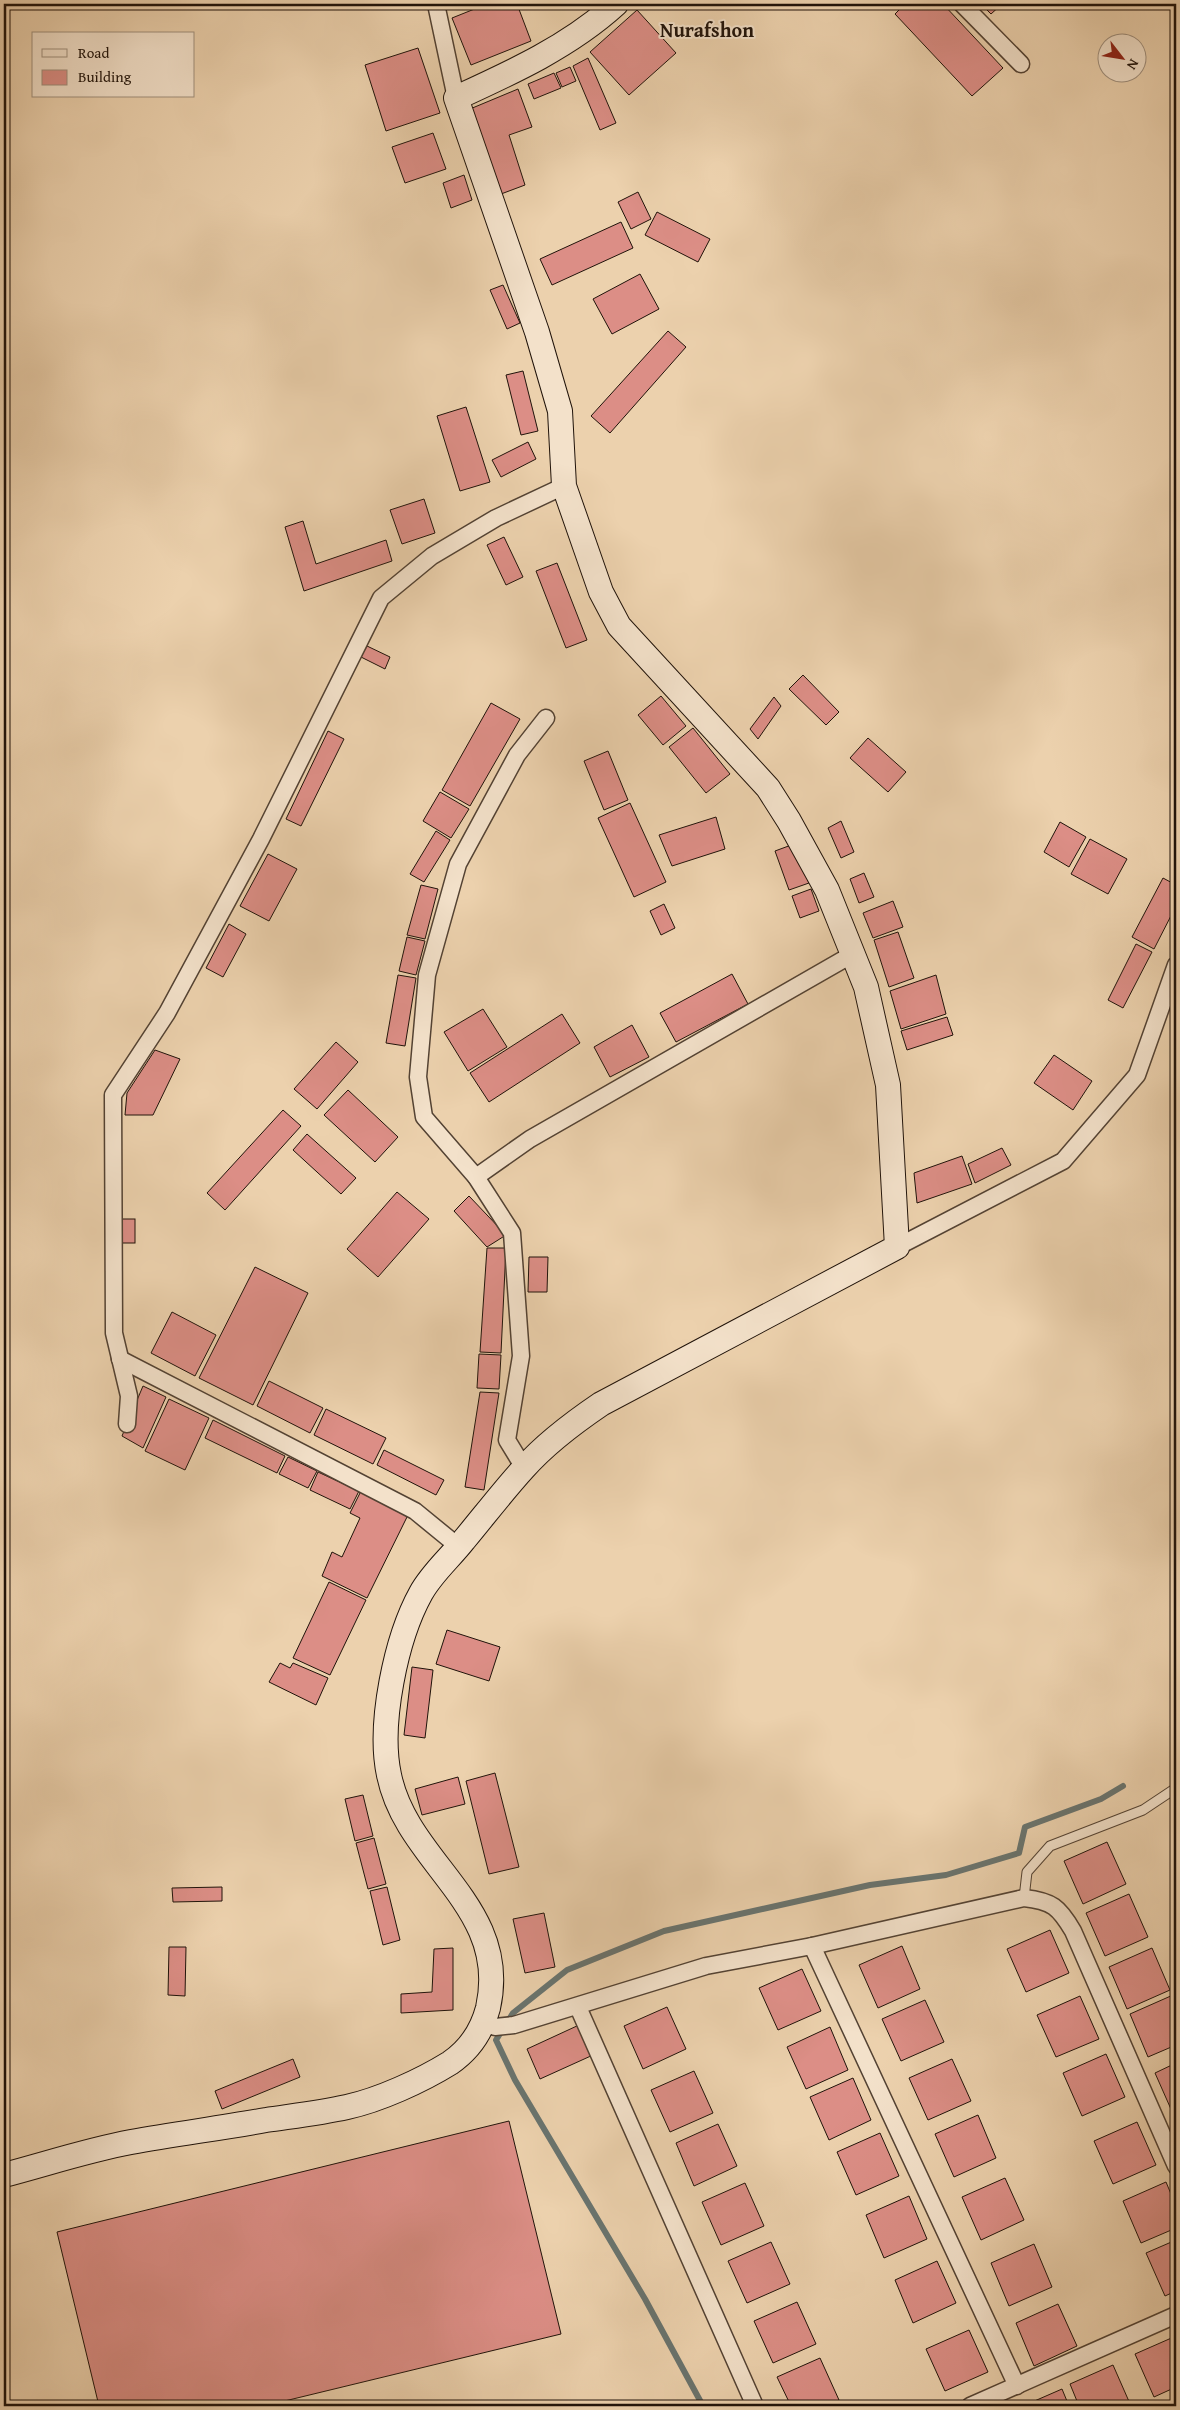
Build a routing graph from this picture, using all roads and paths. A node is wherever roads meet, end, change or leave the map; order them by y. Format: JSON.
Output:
{"nodes":[{"id":1,"x":436,"y":4,"type":"edge"},
{"id":2,"x":616,"y":4,"type":"edge"},
{"id":3,"x":962,"y":4,"type":"edge"},
{"id":4,"x":1021,"y":64,"type":"dead end"},
{"id":5,"x":456,"y":98,"type":"junction"},
{"id":6,"x":564,"y":486,"type":"junction"},
{"id":7,"x":546,"y":718,"type":"dead end"},
{"id":8,"x":853,"y":954,"type":"junction"},
{"id":9,"x":1176,"y":965,"type":"edge"},
{"id":10,"x":476,"y":1177,"type":"junction"},
{"id":11,"x":897,"y":1247,"type":"junction"},
{"id":12,"x":120,"y":1359,"type":"junction"},
{"id":13,"x":127,"y":1424,"type":"dead end"},
{"id":14,"x":524,"y":1468,"type":"junction"},
{"id":15,"x":459,"y":1547,"type":"junction"},
{"id":16,"x":1176,"y":1788,"type":"edge"},
{"id":17,"x":1024,"y":1898,"type":"junction"},
{"id":18,"x":812,"y":1946,"type":"junction"},
{"id":19,"x":578,"y":2007,"type":"junction"},
{"id":20,"x":489,"y":2025,"type":"junction"},
{"id":21,"x":1176,"y":2166,"type":"edge"},
{"id":22,"x":4,"y":2174,"type":"edge"},
{"id":23,"x":1176,"y":2315,"type":"edge"},
{"id":24,"x":1017,"y":2386,"type":"junction"},
{"id":25,"x":755,"y":2406,"type":"edge"},
{"id":26,"x":970,"y":2406,"type":"edge"}],
"edges":[{"from":1,"to":5,"type":"street"},
{"from":2,"to":5,"type":"street"},
{"from":3,"to":4,"type":"street"},
{"from":5,"to":6,"type":"street"},
{"from":6,"to":8,"type":"street"},
{"from":6,"to":12,"type":"street"},
{"from":7,"to":10,"type":"street"},
{"from":8,"to":10,"type":"street"},
{"from":8,"to":11,"type":"street"},
{"from":9,"to":11,"type":"street"},
{"from":10,"to":14,"type":"street"},
{"from":11,"to":14,"type":"street"},
{"from":12,"to":13,"type":"street"},
{"from":12,"to":15,"type":"street"},
{"from":14,"to":15,"type":"street"},
{"from":15,"to":20,"type":"street"},
{"from":16,"to":17,"type":"lane"},
{"from":17,"to":18,"type":"street"},
{"from":17,"to":21,"type":"street"},
{"from":18,"to":19,"type":"street"},
{"from":18,"to":24,"type":"street"},
{"from":19,"to":20,"type":"street"},
{"from":19,"to":25,"type":"street"},
{"from":20,"to":22,"type":"street"},
{"from":23,"to":24,"type":"street"},
{"from":24,"to":26,"type":"street"}]}
